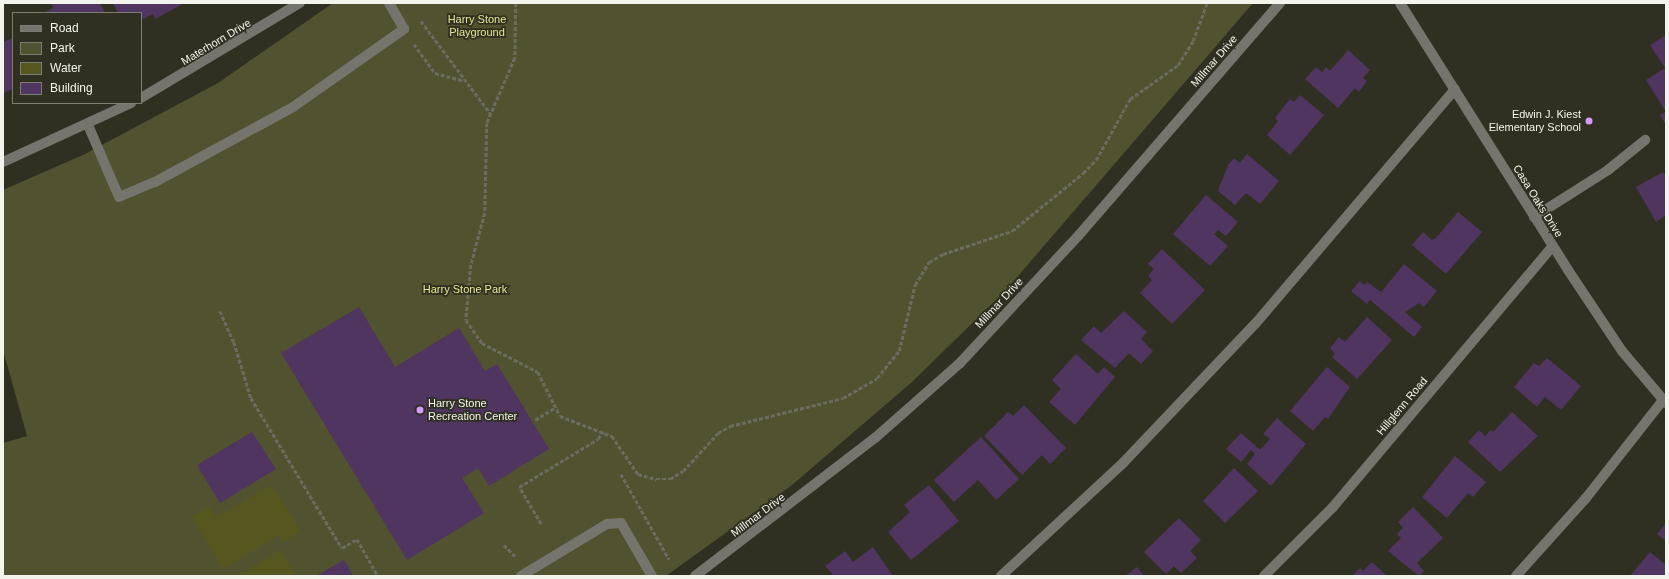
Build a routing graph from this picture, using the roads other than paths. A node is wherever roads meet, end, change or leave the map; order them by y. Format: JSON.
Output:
{"nodes":[{"id":1,"x":300,"y":3,"type":"edge"},
{"id":2,"x":388,"y":3,"type":"edge"},
{"id":3,"x":1280,"y":3,"type":"edge"},
{"id":4,"x":1400,"y":3,"type":"edge"},
{"id":5,"x":1455,"y":89,"type":"junction"},
{"id":6,"x":142,"y":97,"type":"edge"},
{"id":7,"x":129,"y":104,"type":"edge"},
{"id":8,"x":88,"y":125,"type":"junction"},
{"id":9,"x":1645,"y":140,"type":"dead end"},
{"id":10,"x":3,"y":162,"type":"edge"},
{"id":11,"x":1534,"y":217,"type":"junction"},
{"id":12,"x":1552,"y":247,"type":"junction"},
{"id":13,"x":1664,"y":401,"type":"edge"},
{"id":14,"x":651,"y":575,"type":"edge"},
{"id":15,"x":521,"y":576,"type":"edge"},
{"id":16,"x":695,"y":576,"type":"edge"},
{"id":17,"x":1002,"y":576,"type":"edge"},
{"id":18,"x":1264,"y":576,"type":"edge"},
{"id":19,"x":1516,"y":576,"type":"edge"}],
"edges":[{"from":1,"to":6,"type":"street","name":"Materhorn Drive"},
{"from":2,"to":8,"type":"street"},
{"from":3,"to":16,"type":"street","name":"Millmar Drive"},
{"from":4,"to":5,"type":"street","name":"Casa Oaks Drive"},
{"from":5,"to":11,"type":"street","name":"Casa Oaks Drive"},
{"from":5,"to":17,"type":"street"},
{"from":7,"to":8,"type":"street"},
{"from":8,"to":10,"type":"street"},
{"from":9,"to":11,"type":"street"},
{"from":11,"to":12,"type":"street","name":"Casa Oaks Drive"},
{"from":12,"to":13,"type":"street","name":"Casa Oaks Drive"},
{"from":12,"to":18,"type":"street","name":"Hillglenn Road"},
{"from":13,"to":19,"type":"street"},
{"from":14,"to":15,"type":"street"}]}
